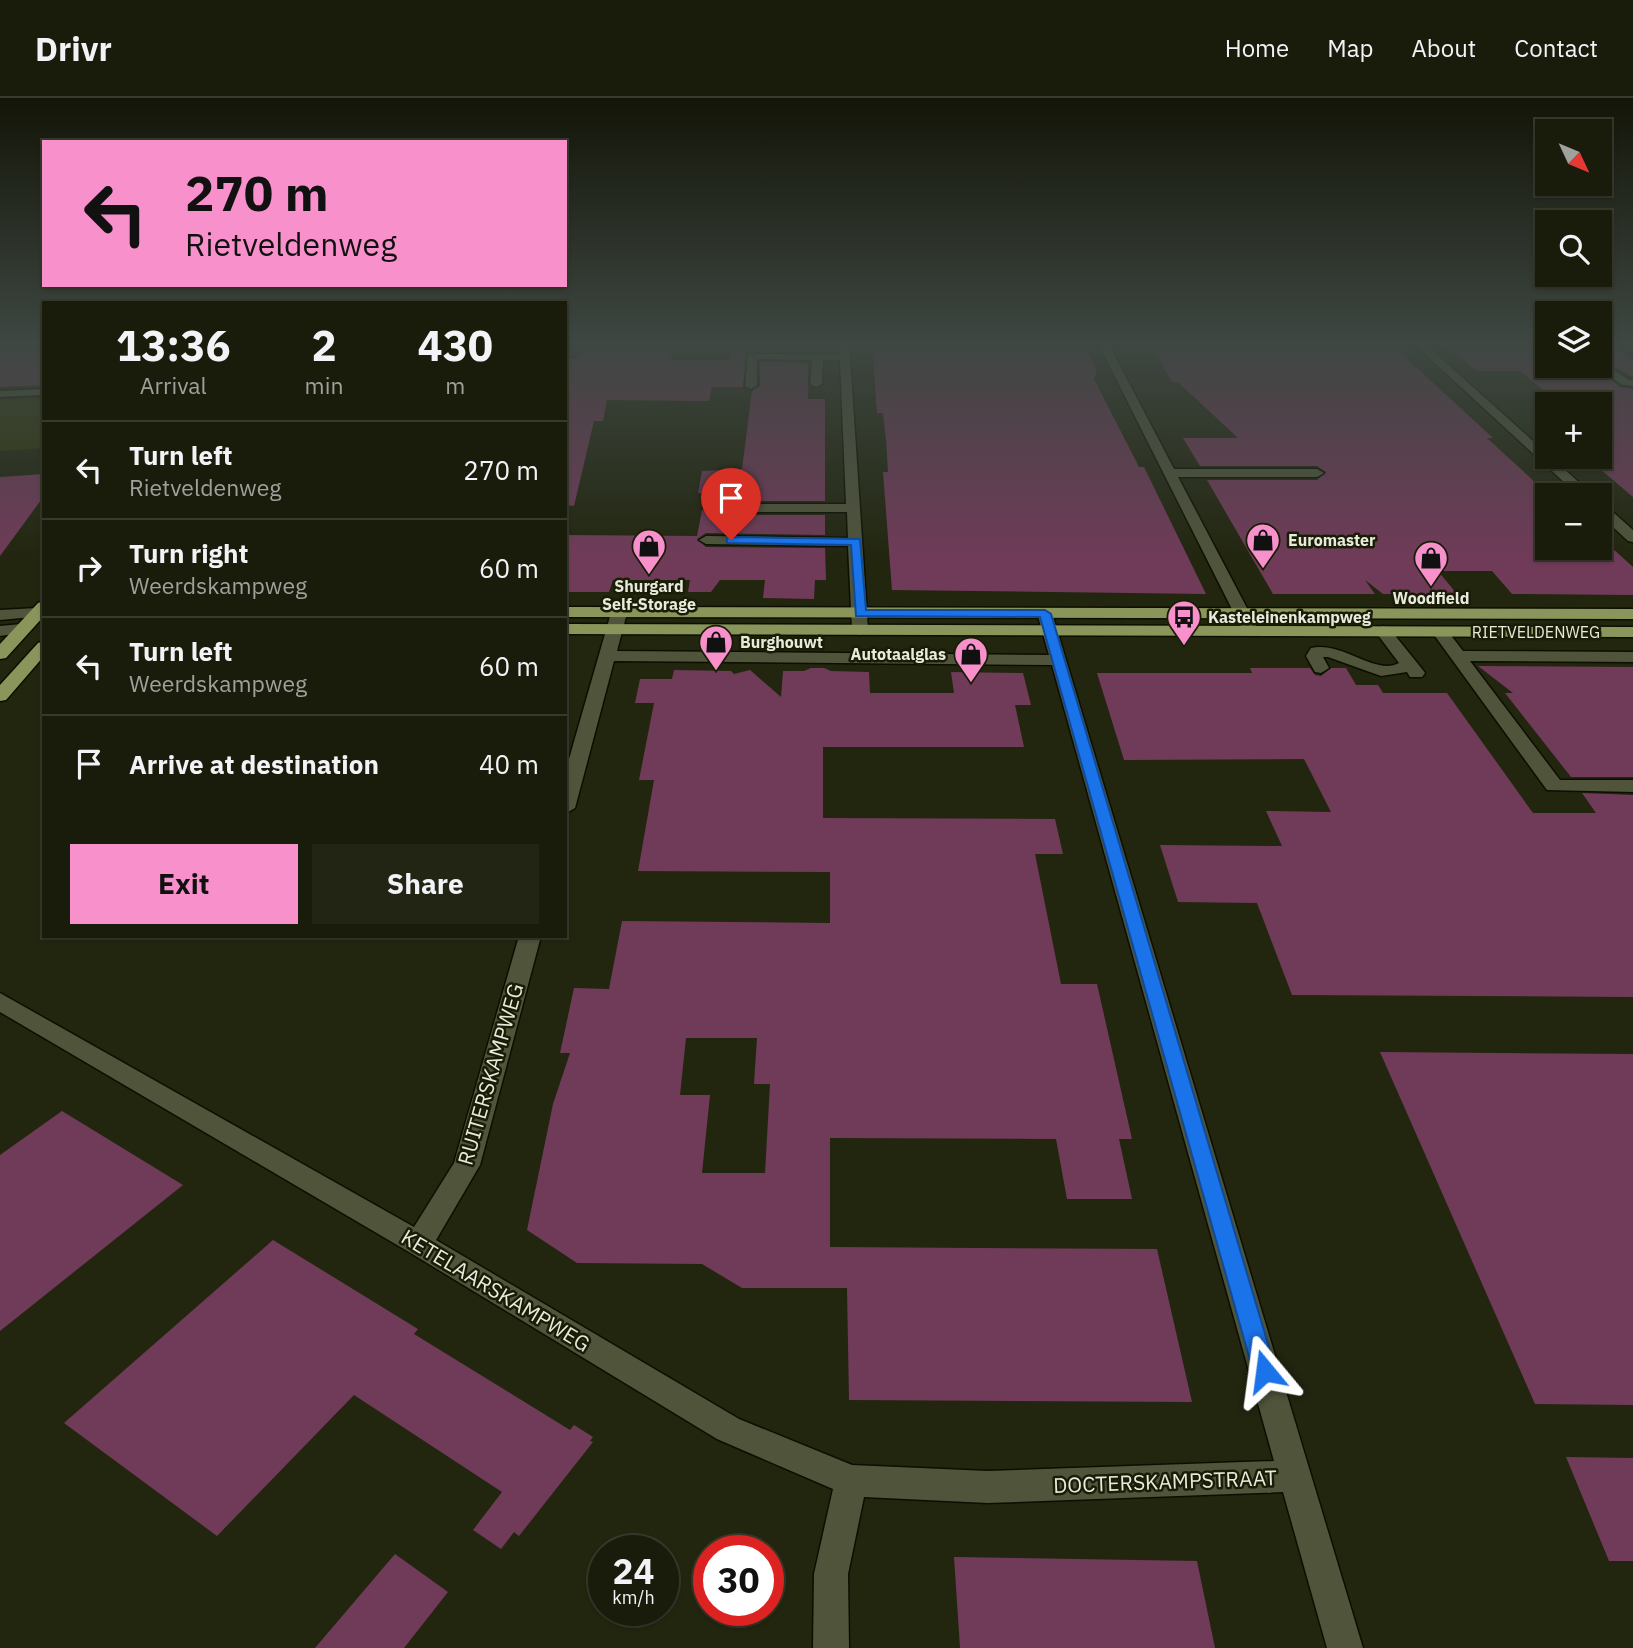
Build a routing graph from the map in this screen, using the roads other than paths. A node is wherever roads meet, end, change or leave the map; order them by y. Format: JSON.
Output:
{"nodes":[{"id":1,"x":849,"y":415,"type":"edge"},
{"id":2,"x":1139,"y":415,"type":"edge"},
{"id":3,"x":1498,"y":415,"type":"edge"},
{"id":4,"x":1169,"y":473,"type":"junction"},
{"id":5,"x":1317,"y":474,"type":"dead end"},
{"id":6,"x":1573,"y":483,"type":"edge"},
{"id":7,"x":710,"y":508,"type":"dead end"},
{"id":8,"x":854,"y":508,"type":"junction"},
{"id":9,"x":1612,"y":519,"type":"edge"},
{"id":10,"x":1633,"y":538,"type":"edge"},
{"id":11,"x":706,"y":540,"type":"dead end"},
{"id":12,"x":856,"y":542,"type":"junction"},
{"id":13,"x":567,"y":612,"type":"edge"},
{"id":14,"x":1240,"y":614,"type":"junction"},
{"id":15,"x":1633,"y":614,"type":"edge"},
{"id":16,"x":0,"y":615,"type":"edge"},
{"id":17,"x":37,"y":619,"type":"edge"},
{"id":18,"x":617,"y":621,"type":"junction"},
{"id":19,"x":860,"y":621,"type":"junction"},
{"id":20,"x":1047,"y":622,"type":"junction"},
{"id":21,"x":567,"y":628,"type":"edge"},
{"id":22,"x":0,"y":631,"type":"edge"},
{"id":23,"x":1251,"y":631,"type":"junction"},
{"id":24,"x":1383,"y":631,"type":"junction"},
{"id":25,"x":1440,"y":632,"type":"junction"},
{"id":26,"x":1633,"y":632,"type":"edge"},
{"id":27,"x":42,"y":648,"type":"edge"},
{"id":28,"x":0,"y":654,"type":"edge"},
{"id":29,"x":607,"y":656,"type":"junction"},
{"id":30,"x":1458,"y":656,"type":"junction"},
{"id":31,"x":1633,"y":657,"type":"edge"},
{"id":32,"x":1056,"y":660,"type":"junction"},
{"id":33,"x":1405,"y":662,"type":"junction"},
{"id":34,"x":1321,"y":668,"type":"dead end"},
{"id":35,"x":1371,"y":685,"type":"dead end"},
{"id":36,"x":0,"y":696,"type":"edge"},
{"id":37,"x":1633,"y":786,"type":"edge"},
{"id":38,"x":567,"y":801,"type":"edge"},
{"id":39,"x":529,"y":938,"type":"edge"},
{"id":40,"x":0,"y":1001,"type":"edge"},
{"id":41,"x":419,"y":1244,"type":"junction"},
{"id":42,"x":1295,"y":1476,"type":"junction"},
{"id":43,"x":851,"y":1481,"type":"junction"},
{"id":44,"x":831,"y":1648,"type":"edge"},
{"id":45,"x":1345,"y":1648,"type":"edge"}],
"edges":[{"from":1,"to":8,"type":"street"},
{"from":2,"to":4,"type":"street"},
{"from":3,"to":6,"type":"street"},
{"from":4,"to":5,"type":"street"},
{"from":4,"to":14,"type":"street"},
{"from":7,"to":8,"type":"street"},
{"from":8,"to":12,"type":"street"},
{"from":9,"to":10,"type":"street"},
{"from":11,"to":12,"type":"street"},
{"from":12,"to":19,"type":"street"},
{"from":13,"to":18,"type":"main road","name":"RIETVELDENWEG"},
{"from":14,"to":15,"type":"main road","name":"RIETVELDENWEG"},
{"from":14,"to":20,"type":"main road","name":"RIETVELDENWEG"},
{"from":14,"to":23,"type":"street"},
{"from":16,"to":17,"type":"street"},
{"from":17,"to":22,"type":"street"},
{"from":17,"to":28,"type":"main road"},
{"from":18,"to":19,"type":"main road","name":"RIETVELDENWEG"},
{"from":18,"to":21,"type":"main road","name":"RIETVELDENWEG"},
{"from":18,"to":29,"type":"street"},
{"from":19,"to":20,"type":"main road","name":"RIETVELDENWEG"},
{"from":20,"to":23,"type":"main road","name":"RIETVELDENWEG"},
{"from":20,"to":32,"type":"street","name":"DOCTERSKAMPSTRAAT"},
{"from":23,"to":24,"type":"main road","name":"RIETVELDENWEG"},
{"from":24,"to":25,"type":"main road","name":"RIETVELDENWEG"},
{"from":24,"to":33,"type":"street"},
{"from":25,"to":26,"type":"main road","name":"RIETVELDENWEG"},
{"from":25,"to":30,"type":"street","name":"RIETVELDENWEG"},
{"from":27,"to":36,"type":"main road"},
{"from":29,"to":32,"type":"street"},
{"from":29,"to":38,"type":"street"},
{"from":30,"to":31,"type":"street","name":"RIETVELDENWEG"},
{"from":30,"to":37,"type":"street","name":"RIETVELDENWEG"},
{"from":32,"to":42,"type":"street","name":"DOCTERSKAMPSTRAAT"},
{"from":33,"to":34,"type":"street"},
{"from":33,"to":35,"type":"street"},
{"from":39,"to":41,"type":"street","name":"RUITERSKAMPWEG"},
{"from":40,"to":41,"type":"street","name":"KETELAARSKAMPWEG"},
{"from":41,"to":43,"type":"street","name":"KETELAARSKAMPWEG"},
{"from":42,"to":43,"type":"street","name":"DOCTERSKAMPSTRAAT"},
{"from":42,"to":45,"type":"street"},
{"from":43,"to":44,"type":"street"}]}
